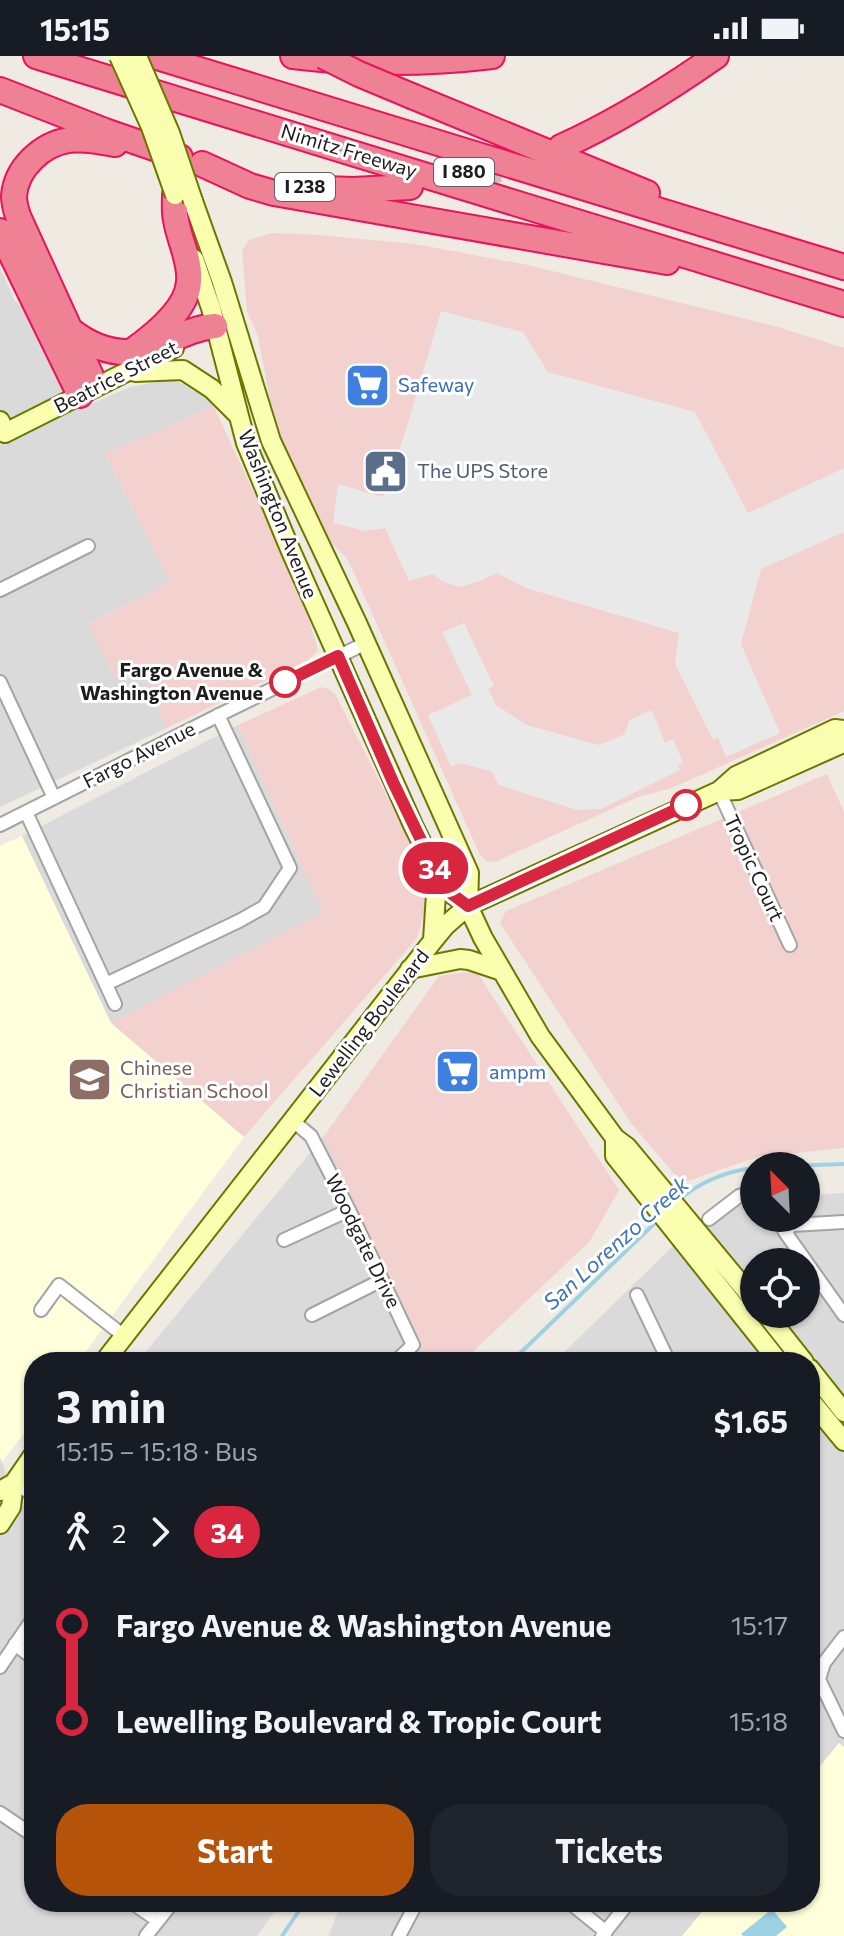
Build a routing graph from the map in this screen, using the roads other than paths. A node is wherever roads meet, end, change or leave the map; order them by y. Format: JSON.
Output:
{"nodes":[{"id":1,"x":36,"y":56,"type":"edge"},
{"id":2,"x":85,"y":56,"type":"edge"},
{"id":3,"x":119,"y":56,"type":"edge"},
{"id":4,"x":137,"y":56,"type":"edge"},
{"id":5,"x":154,"y":56,"type":"edge"},
{"id":6,"x":293,"y":56,"type":"edge"},
{"id":7,"x":323,"y":56,"type":"edge"},
{"id":8,"x":492,"y":56,"type":"edge"},
{"id":9,"x":716,"y":56,"type":"edge"},
{"id":10,"x":0,"y":90,"type":"edge"},
{"id":11,"x":561,"y":147,"type":"dead end"},
{"id":12,"x":176,"y":156,"type":"junction"},
{"id":13,"x":202,"y":164,"type":"junction"},
{"id":14,"x":410,"y":187,"type":"dead end"},
{"id":15,"x":184,"y":198,"type":"junction"},
{"id":16,"x":0,"y":231,"type":"edge"},
{"id":17,"x":748,"y":238,"type":"junction"},
{"id":18,"x":844,"y":267,"type":"edge"},
{"id":19,"x":733,"y":270,"type":"junction"},
{"id":20,"x":844,"y":288,"type":"edge"},
{"id":21,"x":844,"y":304,"type":"edge"},
{"id":22,"x":224,"y":323,"type":"junction"},
{"id":23,"x":69,"y":329,"type":"junction"},
{"id":24,"x":129,"y":362,"type":"junction"},
{"id":25,"x":80,"y":395,"type":"junction"},
{"id":26,"x":238,"y":415,"type":"junction"},
{"id":27,"x":2,"y":430,"type":"edge"},
{"id":28,"x":88,"y":546,"type":"dead end"},
{"id":29,"x":0,"y":590,"type":"edge"},
{"id":30,"x":366,"y":643,"type":"junction"},
{"id":31,"x":338,"y":656,"type":"junction"},
{"id":32,"x":0,"y":682,"type":"edge"},
{"id":33,"x":218,"y":715,"type":"junction"},
{"id":34,"x":844,"y":730,"type":"edge"},
{"id":35,"x":844,"y":741,"type":"edge"},
{"id":36,"x":719,"y":791,"type":"junction"},
{"id":37,"x":54,"y":798,"type":"junction"},
{"id":38,"x":26,"y":812,"type":"junction"},
{"id":39,"x":0,"y":825,"type":"edge"},
{"id":40,"x":434,"y":867,"type":"junction"},
{"id":41,"x":468,"y":906,"type":"junction"},
{"id":42,"x":433,"y":940,"type":"junction"},
{"id":43,"x":790,"y":945,"type":"dead end"},
{"id":44,"x":410,"y":969,"type":"junction"},
{"id":45,"x":502,"y":971,"type":"junction"},
{"id":46,"x":106,"y":984,"type":"junction"},
{"id":47,"x":115,"y":1004,"type":"dead end"},
{"id":48,"x":293,"y":1121,"type":"junction"},
{"id":49,"x":740,"y":1196,"type":"edge"},
{"id":50,"x":349,"y":1210,"type":"junction"},
{"id":51,"x":709,"y":1219,"type":"dead end"},
{"id":52,"x":844,"y":1222,"type":"edge"},
{"id":53,"x":820,"y":1223,"type":"edge"},
{"id":54,"x":680,"y":1224,"type":"junction"},
{"id":55,"x":785,"y":1232,"type":"edge"},
{"id":56,"x":284,"y":1240,"type":"dead end"},
{"id":57,"x":382,"y":1280,"type":"junction"},
{"id":58,"x":740,"y":1286,"type":"edge"},
{"id":59,"x":637,"y":1295,"type":"dead end"},
{"id":60,"x":41,"y":1310,"type":"dead end"},
{"id":61,"x":843,"y":1313,"type":"edge"},
{"id":62,"x":312,"y":1315,"type":"dead end"},
{"id":63,"x":777,"y":1328,"type":"edge"},
{"id":64,"x":124,"y":1336,"type":"junction"},
{"id":65,"x":112,"y":1352,"type":"edge"},
{"id":66,"x":406,"y":1352,"type":"edge"},
{"id":67,"x":661,"y":1352,"type":"edge"},
{"id":68,"x":772,"y":1352,"type":"edge"},
{"id":69,"x":796,"y":1352,"type":"edge"},
{"id":70,"x":820,"y":1382,"type":"edge"},
{"id":71,"x":820,"y":1412,"type":"edge"},
{"id":72,"x":844,"y":1412,"type":"edge"},
{"id":73,"x":844,"y":1441,"type":"edge"},
{"id":74,"x":24,"y":1466,"type":"edge"},
{"id":75,"x":7,"y":1487,"type":"edge"},
{"id":76,"x":0,"y":1524,"type":"edge"},
{"id":77,"x":24,"y":1631,"type":"edge"},
{"id":78,"x":844,"y":1637,"type":"edge"},
{"id":79,"x":15,"y":1644,"type":"junction"},
{"id":80,"x":24,"y":1651,"type":"edge"},
{"id":81,"x":0,"y":1667,"type":"edge"},
{"id":82,"x":820,"y":1676,"type":"edge"},
{"id":83,"x":820,"y":1681,"type":"edge"},
{"id":84,"x":844,"y":1731,"type":"edge"},
{"id":85,"x":0,"y":1813,"type":"edge"},
{"id":86,"x":24,"y":1829,"type":"edge"},
{"id":87,"x":145,"y":1912,"type":"edge"},
{"id":88,"x":164,"y":1912,"type":"edge"},
{"id":89,"x":412,"y":1912,"type":"edge"},
{"id":90,"x":580,"y":1912,"type":"edge"},
{"id":91,"x":621,"y":1912,"type":"edge"},
{"id":92,"x":157,"y":1920,"type":"junction"},
{"id":93,"x":604,"y":1934,"type":"edge"},
{"id":94,"x":146,"y":1936,"type":"edge"},
{"id":95,"x":399,"y":1936,"type":"edge"}],
"edges":[{"from":1,"to":19,"type":"highway","name":"Nimitz Freeway","number":"I 880"},
{"from":2,"to":20,"type":"highway","number":"I 880"},
{"from":3,"to":15,"type":"main road","name":"Washington Avenue","bridge":true},
{"from":4,"to":15,"type":"main road","name":"Washington Avenue","bridge":true},
{"from":5,"to":17,"type":"highway","name":"Nimitz Freeway","number":"I 880"},
{"from":6,"to":8,"type":"highway"},
{"from":7,"to":17,"type":"highway","bridge":true},
{"from":9,"to":11,"type":"highway"},
{"from":10,"to":12,"type":"highway"},
{"from":12,"to":13,"type":"highway","number":"I 238"},
{"from":12,"to":23,"type":"highway"},
{"from":13,"to":14,"type":"highway","number":"I 238"},
{"from":13,"to":19,"type":"highway"},
{"from":15,"to":22,"type":"main road","name":"Washington Avenue"},
{"from":15,"to":24,"type":"highway"},
{"from":16,"to":25,"type":"highway"},
{"from":17,"to":18,"type":"highway","name":"Nimitz Freeway","number":"I 880"},
{"from":19,"to":21,"type":"highway","name":"Nimitz Freeway","number":"I 880"},
{"from":22,"to":24,"type":"highway"},
{"from":22,"to":26,"type":"main road","name":"Washington Avenue"},
{"from":22,"to":30,"type":"main road","name":"Washington Avenue"},
{"from":23,"to":24,"type":"highway"},
{"from":23,"to":25,"type":"highway"},
{"from":24,"to":25,"type":"main road","name":"Beatrice Street"},
{"from":24,"to":26,"type":"main road"},
{"from":25,"to":27,"type":"main road","name":"Beatrice Street"},
{"from":26,"to":31,"type":"main road","name":"Washington Avenue"},
{"from":28,"to":29,"type":"street"},
{"from":30,"to":31,"type":"street","name":"Fargo Avenue"},
{"from":30,"to":41,"type":"main road","name":"Washington Avenue"},
{"from":31,"to":33,"type":"street","name":"Fargo Avenue"},
{"from":31,"to":40,"type":"main road","name":"Washington Avenue"},
{"from":32,"to":37,"type":"street"},
{"from":33,"to":37,"type":"street","name":"Fargo Avenue"},
{"from":33,"to":46,"type":"street"},
{"from":34,"to":36,"type":"main road","name":"Lewelling Boulevard"},
{"from":35,"to":36,"type":"main road","name":"Lewelling Boulevard"},
{"from":36,"to":41,"type":"main road","name":"Lewelling Boulevard"},
{"from":36,"to":43,"type":"street","name":"Tropic Court"},
{"from":37,"to":38,"type":"street","name":"Fargo Avenue"},
{"from":38,"to":39,"type":"street","name":"Fargo Avenue"},
{"from":38,"to":46,"type":"street"},
{"from":40,"to":41,"type":"main road","name":"Washington Avenue"},
{"from":40,"to":42,"type":"main road"},
{"from":41,"to":42,"type":"main road","name":"Lewelling Boulevard"},
{"from":41,"to":45,"type":"main road","name":"Washington Avenue"},
{"from":42,"to":44,"type":"main road","name":"Lewelling Boulevard"},
{"from":44,"to":45,"type":"main road"},
{"from":44,"to":48,"type":"main road","name":"Lewelling Boulevard"},
{"from":45,"to":54,"type":"main road","name":"Washington Avenue"},
{"from":46,"to":47,"type":"street"},
{"from":48,"to":50,"type":"street","name":"Woodgate Drive"},
{"from":48,"to":64,"type":"main road","name":"Lewelling Boulevard"},
{"from":49,"to":51,"type":"street"},
{"from":50,"to":56,"type":"street"},
{"from":50,"to":57,"type":"street","name":"Woodgate Drive"},
{"from":52,"to":53,"type":"street"},
{"from":54,"to":58,"type":"main road","name":"Washington Avenue"},
{"from":54,"to":68,"type":"main road","name":"Washington Avenue"},
{"from":55,"to":61,"type":"street"},
{"from":57,"to":62,"type":"street"},
{"from":57,"to":66,"type":"street","name":"Woodgate Drive"},
{"from":59,"to":67,"type":"street"},
{"from":60,"to":64,"type":"street"},
{"from":63,"to":69,"type":"main road"},
{"from":64,"to":65,"type":"main road","name":"Lewelling Boulevard"},
{"from":70,"to":72,"type":"main road"},
{"from":71,"to":73,"type":"main road"},
{"from":74,"to":75,"type":"main road"},
{"from":75,"to":76,"type":"main road"},
{"from":77,"to":79,"type":"street"},
{"from":78,"to":82,"type":"street"},
{"from":79,"to":80,"type":"street"},
{"from":79,"to":81,"type":"street"},
{"from":83,"to":84,"type":"street"},
{"from":85,"to":86,"type":"street"},
{"from":87,"to":92,"type":"street"},
{"from":88,"to":92,"type":"street"},
{"from":89,"to":95,"type":"street"},
{"from":90,"to":93,"type":"street"},
{"from":91,"to":93,"type":"street"},
{"from":92,"to":94,"type":"street"}]}
